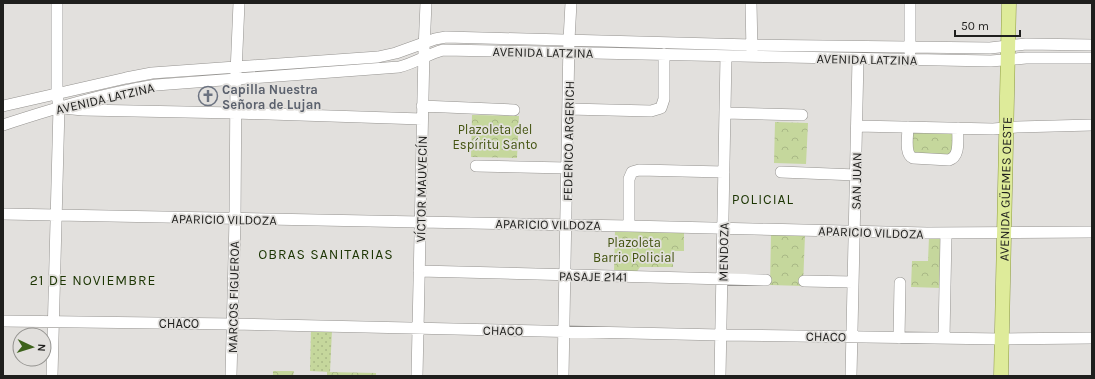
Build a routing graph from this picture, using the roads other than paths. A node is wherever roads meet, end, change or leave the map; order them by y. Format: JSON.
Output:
{"nodes":[{"id":1,"x":57,"y":3,"type":"edge"},
{"id":2,"x":239,"y":3,"type":"edge"},
{"id":3,"x":426,"y":3,"type":"edge"},
{"id":4,"x":571,"y":3,"type":"edge"},
{"id":5,"x":751,"y":3,"type":"edge"},
{"id":6,"x":910,"y":3,"type":"edge"},
{"id":7,"x":1009,"y":3,"type":"edge"},
{"id":8,"x":569,"y":40,"type":"junction"},
{"id":9,"x":424,"y":42,"type":"junction"},
{"id":10,"x":752,"y":45,"type":"junction"},
{"id":11,"x":1092,"y":45,"type":"edge"},
{"id":12,"x":910,"y":46,"type":"junction"},
{"id":13,"x":570,"y":52,"type":"junction"},
{"id":14,"x":1008,"y":53,"type":"junction"},
{"id":15,"x":664,"y":54,"type":"junction"},
{"id":16,"x":726,"y":56,"type":"junction"},
{"id":17,"x":752,"y":57,"type":"junction"},
{"id":18,"x":424,"y":58,"type":"junction"},
{"id":19,"x":1092,"y":58,"type":"edge"},
{"id":20,"x":858,"y":59,"type":"junction"},
{"id":21,"x":910,"y":60,"type":"junction"},
{"id":22,"x":236,"y":67,"type":"junction"},
{"id":23,"x":236,"y":79,"type":"junction"},
{"id":24,"x":57,"y":95,"type":"junction"},
{"id":25,"x":3,"y":106,"type":"edge"},
{"id":26,"x":422,"y":106,"type":"junction"},
{"id":27,"x":59,"y":107,"type":"junction"},
{"id":28,"x":568,"y":109,"type":"junction"},
{"id":29,"x":514,"y":110,"type":"dead end"},
{"id":30,"x":236,"y":113,"type":"junction"},
{"id":31,"x":725,"y":113,"type":"junction"},
{"id":32,"x":802,"y":115,"type":"dead end"},
{"id":33,"x":422,"y":119,"type":"junction"},
{"id":34,"x":3,"y":125,"type":"edge"},
{"id":35,"x":1092,"y":125,"type":"edge"},
{"id":36,"x":857,"y":126,"type":"junction"},
{"id":37,"x":908,"y":127,"type":"junction"},
{"id":38,"x":958,"y":128,"type":"junction"},
{"id":39,"x":1007,"y":128,"type":"junction"},
{"id":40,"x":476,"y":166,"type":"dead end"},
{"id":41,"x":567,"y":168,"type":"junction"},
{"id":42,"x":724,"y":172,"type":"junction"},
{"id":43,"x":781,"y":172,"type":"dead end"},
{"id":44,"x":856,"y":175,"type":"junction"},
{"id":45,"x":3,"y":214,"type":"edge"},
{"id":46,"x":57,"y":215,"type":"junction"},
{"id":47,"x":235,"y":219,"type":"junction"},
{"id":48,"x":420,"y":222,"type":"junction"},
{"id":49,"x":566,"y":225,"type":"junction"},
{"id":50,"x":629,"y":226,"type":"junction"},
{"id":51,"x":723,"y":229,"type":"junction"},
{"id":52,"x":855,"y":231,"type":"junction"},
{"id":53,"x":1092,"y":232,"type":"edge"},
{"id":54,"x":946,"y":234,"type":"junction"},
{"id":55,"x":1004,"y":234,"type":"junction"},
{"id":56,"x":419,"y":271,"type":"junction"},
{"id":57,"x":565,"y":275,"type":"junction"},
{"id":58,"x":722,"y":279,"type":"junction"},
{"id":59,"x":766,"y":280,"type":"dead end"},
{"id":60,"x":804,"y":281,"type":"dead end"},
{"id":61,"x":854,"y":282,"type":"junction"},
{"id":62,"x":900,"y":283,"type":"dead end"},
{"id":63,"x":3,"y":321,"type":"edge"},
{"id":64,"x":53,"y":322,"type":"junction"},
{"id":65,"x":232,"y":324,"type":"junction"},
{"id":66,"x":418,"y":328,"type":"junction"},
{"id":67,"x":564,"y":331,"type":"junction"},
{"id":68,"x":721,"y":335,"type":"junction"},
{"id":69,"x":852,"y":337,"type":"junction"},
{"id":70,"x":899,"y":338,"type":"junction"},
{"id":71,"x":944,"y":338,"type":"junction"},
{"id":72,"x":1092,"y":338,"type":"edge"},
{"id":73,"x":1002,"y":339,"type":"junction"},
{"id":74,"x":52,"y":376,"type":"edge"},
{"id":75,"x":232,"y":376,"type":"edge"},
{"id":76,"x":417,"y":376,"type":"edge"},
{"id":77,"x":563,"y":376,"type":"edge"},
{"id":78,"x":720,"y":376,"type":"edge"},
{"id":79,"x":852,"y":376,"type":"edge"},
{"id":80,"x":1001,"y":376,"type":"edge"}],
"edges":[{"from":1,"to":24,"type":"street"},
{"from":2,"to":22,"type":"street","name":"MARCOS FIGUEROA"},
{"from":3,"to":9,"type":"street","name":"VÍCTOR MAUVECÍN"},
{"from":4,"to":8,"type":"street","name":"FEDERICO ARGERICH"},
{"from":5,"to":10,"type":"street"},
{"from":6,"to":12,"type":"street"},
{"from":7,"to":14,"type":"main road","name":"AVENIDA GÜEMES OESTE"},
{"from":8,"to":9,"type":"street","name":"AVENIDA LATZINA"},
{"from":8,"to":10,"type":"street","name":"AVENIDA LATZINA"},
{"from":8,"to":13,"type":"street","name":"FEDERICO ARGERICH"},
{"from":9,"to":18,"type":"street","name":"VÍCTOR MAUVECÍN"},
{"from":9,"to":22,"type":"street","name":"AVENIDA LATZINA"},
{"from":10,"to":12,"type":"street","name":"AVENIDA LATZINA"},
{"from":10,"to":17,"type":"street"},
{"from":11,"to":14,"type":"street","name":"AVENIDA LATZINA"},
{"from":12,"to":14,"type":"street","name":"AVENIDA LATZINA"},
{"from":12,"to":21,"type":"street"},
{"from":13,"to":15,"type":"street","name":"AVENIDA LATZINA"},
{"from":13,"to":18,"type":"street","name":"AVENIDA LATZINA"},
{"from":13,"to":28,"type":"street","name":"FEDERICO ARGERICH"},
{"from":14,"to":19,"type":"street","name":"AVENIDA LATZINA"},
{"from":14,"to":21,"type":"street","name":"AVENIDA LATZINA"},
{"from":14,"to":39,"type":"main road","name":"AVENIDA GÜEMES OESTE"},
{"from":15,"to":16,"type":"street","name":"AVENIDA LATZINA"},
{"from":15,"to":28,"type":"street"},
{"from":16,"to":17,"type":"street","name":"AVENIDA LATZINA"},
{"from":16,"to":31,"type":"street","name":"MENDOZA"},
{"from":17,"to":20,"type":"street","name":"AVENIDA LATZINA"},
{"from":18,"to":23,"type":"street","name":"AVENIDA LATZINA"},
{"from":18,"to":26,"type":"street","name":"VÍCTOR MAUVECÍN"},
{"from":20,"to":21,"type":"street","name":"AVENIDA LATZINA"},
{"from":20,"to":36,"type":"street","name":"SAN JUAN"},
{"from":22,"to":23,"type":"street","name":"MARCOS FIGUEROA"},
{"from":22,"to":24,"type":"street","name":"AVENIDA LATZINA"},
{"from":23,"to":27,"type":"street","name":"AVENIDA LATZINA"},
{"from":23,"to":30,"type":"street","name":"MARCOS FIGUEROA"},
{"from":24,"to":25,"type":"street","name":"AVENIDA LATZINA"},
{"from":24,"to":27,"type":"street"},
{"from":26,"to":29,"type":"street"},
{"from":26,"to":33,"type":"street","name":"VÍCTOR MAUVECÍN"},
{"from":27,"to":30,"type":"street"},
{"from":27,"to":34,"type":"street","name":"AVENIDA LATZINA"},
{"from":27,"to":46,"type":"street"},
{"from":28,"to":41,"type":"street","name":"FEDERICO ARGERICH"},
{"from":30,"to":33,"type":"street"},
{"from":30,"to":47,"type":"street","name":"MARCOS FIGUEROA"},
{"from":31,"to":32,"type":"street"},
{"from":31,"to":42,"type":"street","name":"MENDOZA"},
{"from":33,"to":48,"type":"street","name":"VÍCTOR MAUVECÍN"},
{"from":35,"to":39,"type":"street"},
{"from":36,"to":37,"type":"street"},
{"from":36,"to":44,"type":"street","name":"SAN JUAN"},
{"from":37,"to":38,"type":"street"},
{"from":37,"to":38,"type":"street"},
{"from":38,"to":39,"type":"street"},
{"from":39,"to":55,"type":"main road","name":"AVENIDA GÜEMES OESTE"},
{"from":40,"to":41,"type":"street"},
{"from":41,"to":49,"type":"street","name":"FEDERICO ARGERICH"},
{"from":42,"to":50,"type":"street"},
{"from":42,"to":51,"type":"street","name":"MENDOZA"},
{"from":43,"to":44,"type":"street"},
{"from":44,"to":52,"type":"street","name":"SAN JUAN"},
{"from":45,"to":46,"type":"street","name":"APARICIO VILDOZA"},
{"from":46,"to":47,"type":"street","name":"APARICIO VILDOZA"},
{"from":46,"to":64,"type":"street"},
{"from":47,"to":48,"type":"street","name":"APARICIO VILDOZA"},
{"from":47,"to":65,"type":"street","name":"MARCOS FIGUEROA"},
{"from":48,"to":49,"type":"street","name":"APARICIO VILDOZA"},
{"from":48,"to":56,"type":"street","name":"VÍCTOR MAUVECÍN"},
{"from":49,"to":50,"type":"street","name":"APARICIO VILDOZA"},
{"from":49,"to":57,"type":"street","name":"FEDERICO ARGERICH"},
{"from":50,"to":51,"type":"street","name":"APARICIO VILDOZA"},
{"from":51,"to":52,"type":"street","name":"APARICIO VILDOZA"},
{"from":51,"to":58,"type":"street","name":"MENDOZA"},
{"from":52,"to":54,"type":"street","name":"APARICIO VILDOZA"},
{"from":52,"to":61,"type":"street","name":"SAN JUAN"},
{"from":53,"to":55,"type":"street","name":"APARICIO VILDOZA"},
{"from":54,"to":55,"type":"street","name":"APARICIO VILDOZA"},
{"from":54,"to":71,"type":"street"},
{"from":55,"to":73,"type":"main road","name":"AVENIDA GÜEMES OESTE"},
{"from":56,"to":57,"type":"street","name":"PASAJE 2141"},
{"from":56,"to":66,"type":"street","name":"VÍCTOR MAUVECÍN"},
{"from":57,"to":58,"type":"street","name":"PASAJE 2141"},
{"from":57,"to":67,"type":"street","name":"FEDERICO ARGERICH"},
{"from":58,"to":59,"type":"street","name":"PASAJE 2141"},
{"from":58,"to":68,"type":"street","name":"MENDOZA"},
{"from":60,"to":61,"type":"street"},
{"from":61,"to":69,"type":"street","name":"SAN JUAN"},
{"from":62,"to":70,"type":"street"},
{"from":63,"to":64,"type":"street","name":"CHACO"},
{"from":64,"to":65,"type":"street","name":"CHACO"},
{"from":64,"to":74,"type":"street"},
{"from":65,"to":66,"type":"street","name":"CHACO"},
{"from":65,"to":75,"type":"street","name":"MARCOS FIGUEROA"},
{"from":66,"to":67,"type":"street","name":"CHACO"},
{"from":66,"to":76,"type":"street","name":"VÍCTOR MAUVECÍN"},
{"from":67,"to":68,"type":"street","name":"CHACO"},
{"from":67,"to":77,"type":"street","name":"FEDERICO ARGERICH"},
{"from":68,"to":69,"type":"street","name":"CHACO"},
{"from":68,"to":78,"type":"street","name":"MENDOZA"},
{"from":69,"to":70,"type":"street","name":"CHACO"},
{"from":69,"to":79,"type":"street","name":"SAN JUAN"},
{"from":70,"to":71,"type":"street","name":"CHACO"},
{"from":71,"to":73,"type":"street","name":"CHACO"},
{"from":72,"to":73,"type":"street","name":"CHACO"},
{"from":73,"to":80,"type":"main road","name":"AVENIDA GÜEMES OESTE"}]}
